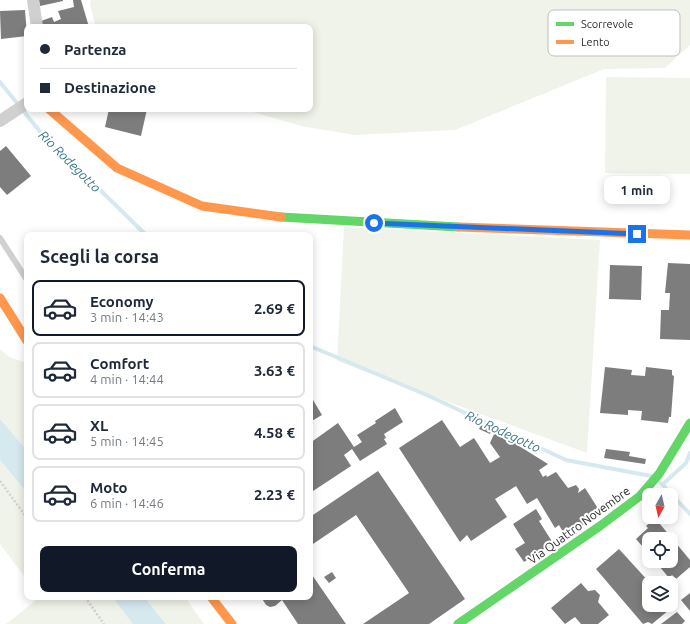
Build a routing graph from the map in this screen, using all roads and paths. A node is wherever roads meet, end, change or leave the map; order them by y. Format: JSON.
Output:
{"nodes":[{"id":1,"x":33,"y":0,"type":"edge"},
{"id":2,"x":37,"y":24,"type":"edge"},
{"id":3,"x":24,"y":105,"type":"edge"},
{"id":4,"x":52,"y":112,"type":"edge"},
{"id":5,"x":0,"y":121,"type":"edge"},
{"id":6,"x":690,"y":235,"type":"edge"},
{"id":7,"x":0,"y":238,"type":"edge"},
{"id":8,"x":24,"y":275,"type":"edge"},
{"id":9,"x":0,"y":298,"type":"edge"},
{"id":10,"x":24,"y":336,"type":"edge"},
{"id":11,"x":690,"y":423,"type":"edge"},
{"id":12,"x":0,"y":481,"type":"edge"},
{"id":13,"x":24,"y":514,"type":"edge"},
{"id":14,"x":87,"y":600,"type":"edge"},
{"id":15,"x":213,"y":600,"type":"edge"},
{"id":16,"x":104,"y":624,"type":"edge"},
{"id":17,"x":232,"y":624,"type":"edge"},
{"id":18,"x":458,"y":624,"type":"edge"}],
"edges":[{"from":1,"to":2,"type":"street"},
{"from":3,"to":5,"type":"street"},
{"from":4,"to":6,"type":"street"},
{"from":7,"to":8,"type":"lane"},
{"from":9,"to":10,"type":"street"},
{"from":11,"to":18,"type":"street","name":"Via Quattro Novembre"},
{"from":12,"to":13,"type":"path"},
{"from":14,"to":16,"type":"path"},
{"from":15,"to":17,"type":"street"}]}
